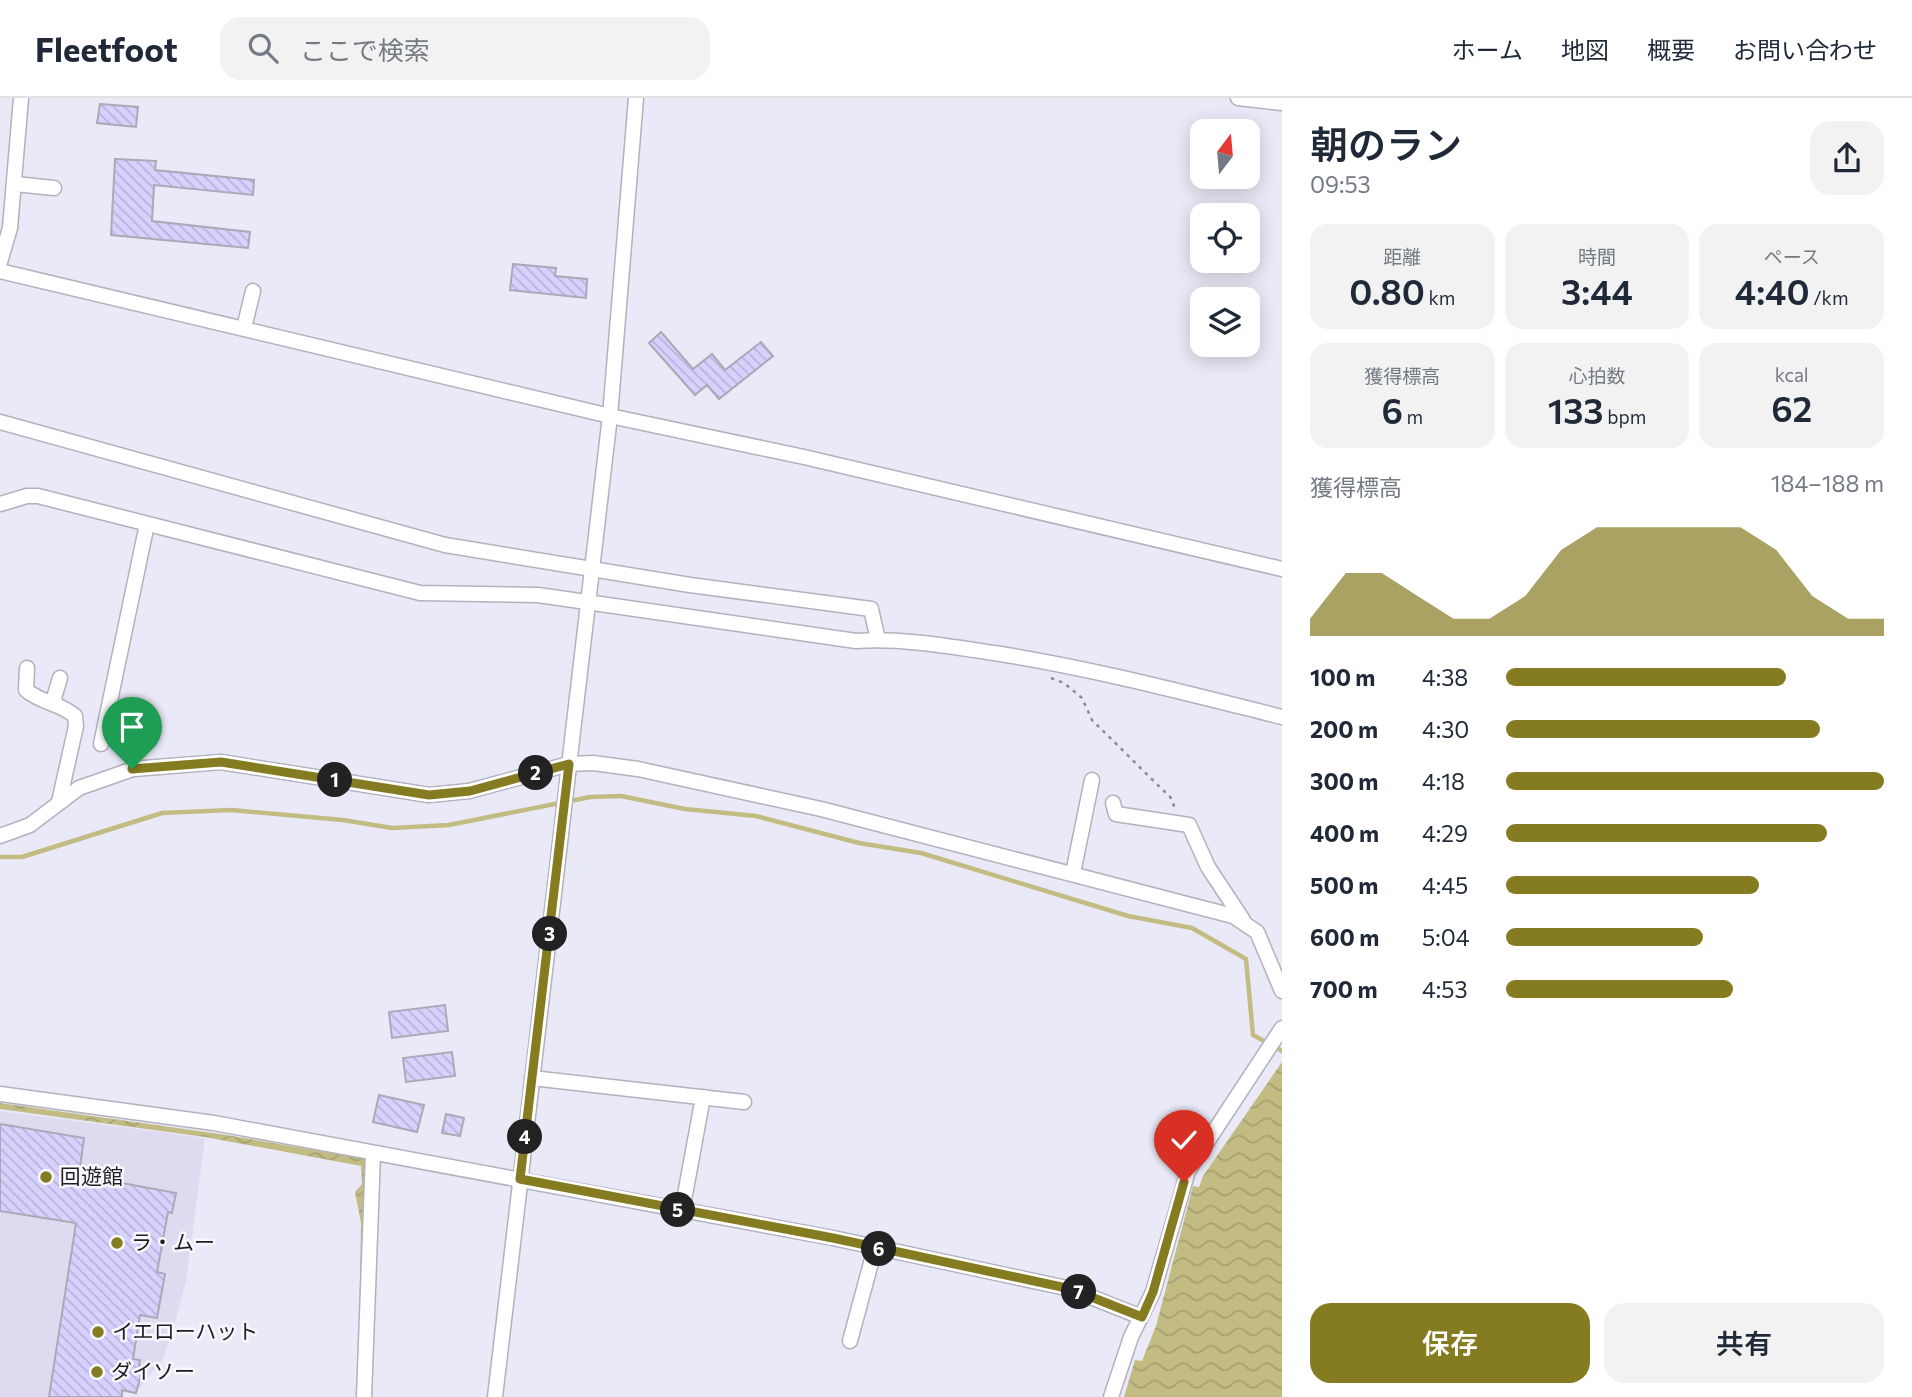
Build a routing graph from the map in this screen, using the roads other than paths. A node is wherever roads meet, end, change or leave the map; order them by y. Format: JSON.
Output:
{"nodes":[{"id":1,"x":20,"y":98,"type":"edge"},
{"id":2,"x":636,"y":98,"type":"edge"},
{"id":3,"x":1238,"y":98,"type":"edge"},
{"id":4,"x":1282,"y":103,"type":"edge"},
{"id":5,"x":15,"y":184,"type":"junction"},
{"id":6,"x":54,"y":188,"type":"dead end"},
{"id":7,"x":0,"y":262,"type":"edge"},
{"id":8,"x":0,"y":271,"type":"edge"},
{"id":9,"x":253,"y":292,"type":"dead end"},
{"id":10,"x":244,"y":328,"type":"junction"},
{"id":11,"x":610,"y":416,"type":"junction"},
{"id":12,"x":0,"y":422,"type":"edge"},
{"id":13,"x":0,"y":504,"type":"edge"},
{"id":14,"x":147,"y":524,"type":"junction"},
{"id":15,"x":590,"y":568,"type":"junction"},
{"id":16,"x":1282,"y":569,"type":"edge"},
{"id":17,"x":586,"y":602,"type":"junction"},
{"id":18,"x":878,"y":640,"type":"junction"},
{"id":19,"x":27,"y":668,"type":"dead end"},
{"id":20,"x":60,"y":678,"type":"dead end"},
{"id":21,"x":56,"y":705,"type":"junction"},
{"id":22,"x":1282,"y":717,"type":"edge"},
{"id":23,"x":101,"y":744,"type":"dead end"},
{"id":24,"x":569,"y":764,"type":"junction"},
{"id":25,"x":1092,"y":780,"type":"dead end"},
{"id":26,"x":59,"y":802,"type":"junction"},
{"id":27,"x":1113,"y":803,"type":"dead end"},
{"id":28,"x":0,"y":836,"type":"edge"},
{"id":29,"x":1073,"y":873,"type":"junction"},
{"id":30,"x":1242,"y":920,"type":"junction"},
{"id":31,"x":1282,"y":991,"type":"edge"},
{"id":32,"x":1282,"y":1028,"type":"edge"},
{"id":33,"x":533,"y":1078,"type":"junction"},
{"id":34,"x":0,"y":1094,"type":"edge"},
{"id":35,"x":703,"y":1097,"type":"junction"},
{"id":36,"x":744,"y":1102,"type":"dead end"},
{"id":37,"x":373,"y":1154,"type":"junction"},
{"id":38,"x":520,"y":1179,"type":"junction"},
{"id":39,"x":682,"y":1211,"type":"junction"},
{"id":40,"x":875,"y":1248,"type":"junction"},
{"id":41,"x":1142,"y":1317,"type":"junction"},
{"id":42,"x":850,"y":1341,"type":"dead end"},
{"id":43,"x":364,"y":1397,"type":"edge"},
{"id":44,"x":495,"y":1397,"type":"edge"},
{"id":45,"x":1111,"y":1397,"type":"edge"}],
"edges":[{"from":1,"to":5,"type":"street"},
{"from":2,"to":11,"type":"street"},
{"from":3,"to":4,"type":"street"},
{"from":5,"to":6,"type":"street"},
{"from":5,"to":7,"type":"street"},
{"from":8,"to":10,"type":"street"},
{"from":9,"to":10,"type":"street"},
{"from":10,"to":11,"type":"street"},
{"from":11,"to":15,"type":"street"},
{"from":11,"to":16,"type":"street"},
{"from":12,"to":15,"type":"street"},
{"from":13,"to":14,"type":"street"},
{"from":14,"to":17,"type":"street"},
{"from":14,"to":23,"type":"street"},
{"from":15,"to":17,"type":"street"},
{"from":15,"to":18,"type":"street"},
{"from":17,"to":18,"type":"street"},
{"from":17,"to":24,"type":"street"},
{"from":18,"to":22,"type":"street"},
{"from":19,"to":21,"type":"street"},
{"from":20,"to":21,"type":"street"},
{"from":21,"to":26,"type":"street"},
{"from":24,"to":26,"type":"street"},
{"from":24,"to":29,"type":"street"},
{"from":24,"to":33,"type":"street"},
{"from":25,"to":29,"type":"street"},
{"from":26,"to":28,"type":"street"},
{"from":27,"to":30,"type":"street"},
{"from":29,"to":30,"type":"street"},
{"from":30,"to":31,"type":"street"},
{"from":32,"to":41,"type":"street"},
{"from":33,"to":35,"type":"street"},
{"from":33,"to":38,"type":"street"},
{"from":34,"to":37,"type":"street"},
{"from":35,"to":36,"type":"street"},
{"from":35,"to":39,"type":"street"},
{"from":37,"to":38,"type":"street"},
{"from":37,"to":43,"type":"street"},
{"from":38,"to":39,"type":"street"},
{"from":38,"to":44,"type":"street"},
{"from":39,"to":40,"type":"street"},
{"from":40,"to":41,"type":"street"},
{"from":40,"to":42,"type":"street"},
{"from":41,"to":45,"type":"street"}]}
